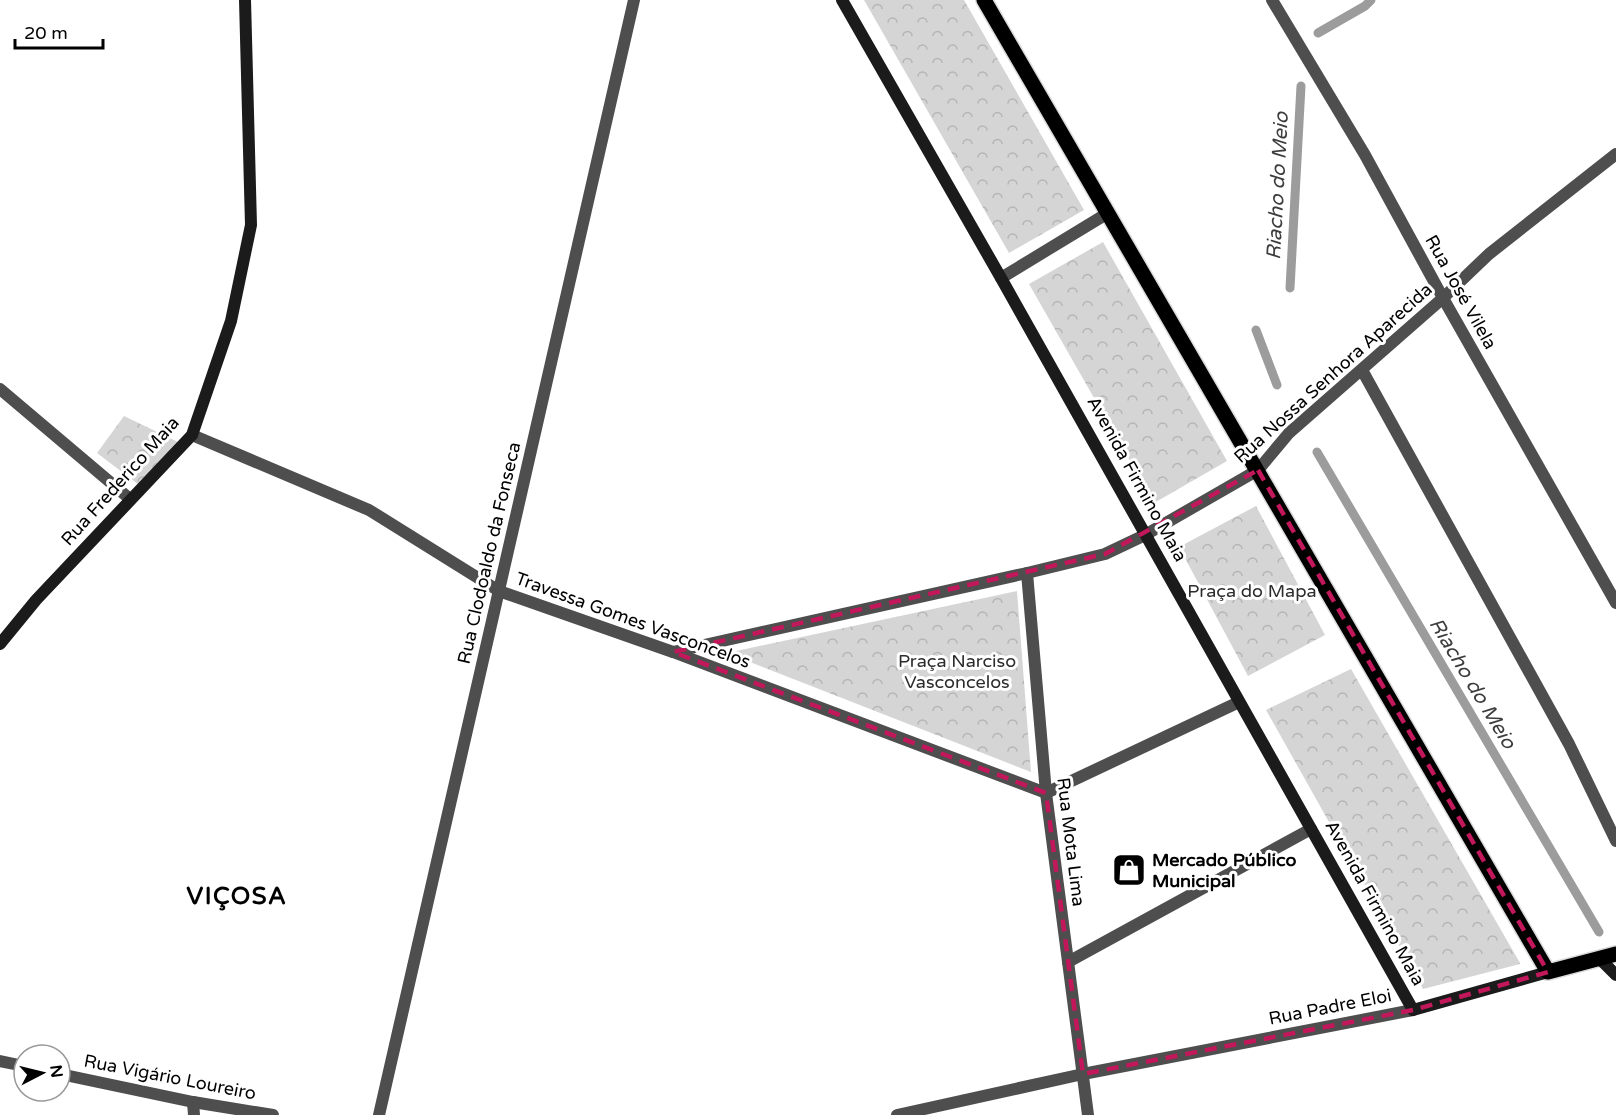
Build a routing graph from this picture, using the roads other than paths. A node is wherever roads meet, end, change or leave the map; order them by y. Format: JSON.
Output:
{"nodes":[{"id":1,"x":245,"y":0,"type":"edge"},
{"id":2,"x":634,"y":0,"type":"edge"},
{"id":3,"x":842,"y":0,"type":"edge"},
{"id":4,"x":984,"y":0,"type":"edge"},
{"id":5,"x":1272,"y":0,"type":"edge"},
{"id":6,"x":1616,"y":154,"type":"edge"},
{"id":7,"x":1108,"y":213,"type":"junction"},
{"id":8,"x":1001,"y":278,"type":"junction"},
{"id":9,"x":1443,"y":298,"type":"junction"},
{"id":10,"x":1362,"y":370,"type":"junction"},
{"id":11,"x":0,"y":389,"type":"edge"},
{"id":12,"x":6,"y":400,"type":"edge"},
{"id":13,"x":192,"y":435,"type":"junction"},
{"id":14,"x":1258,"y":471,"type":"junction"},
{"id":15,"x":130,"y":499,"type":"junction"},
{"id":16,"x":1145,"y":535,"type":"junction"},
{"id":17,"x":1027,"y":573,"type":"junction"},
{"id":18,"x":499,"y":591,"type":"junction"},
{"id":19,"x":1616,"y":603,"type":"edge"},
{"id":20,"x":0,"y":644,"type":"edge"},
{"id":21,"x":673,"y":652,"type":"junction"},
{"id":22,"x":1239,"y":702,"type":"junction"},
{"id":23,"x":1046,"y":793,"type":"junction"},
{"id":24,"x":1311,"y":829,"type":"junction"},
{"id":25,"x":1616,"y":841,"type":"edge"},
{"id":26,"x":1616,"y":954,"type":"edge"},
{"id":27,"x":1600,"y":959,"type":"junction"},
{"id":28,"x":1068,"y":962,"type":"junction"},
{"id":29,"x":1548,"y":972,"type":"junction"},
{"id":30,"x":1616,"y":975,"type":"edge"},
{"id":31,"x":1413,"y":1010,"type":"junction"},
{"id":32,"x":1083,"y":1074,"type":"junction"},
{"id":33,"x":72,"y":1077,"type":"edge"},
{"id":34,"x":193,"y":1109,"type":"edge"},
{"id":35,"x":273,"y":1115,"type":"edge"},
{"id":36,"x":379,"y":1115,"type":"edge"},
{"id":37,"x":897,"y":1115,"type":"edge"},
{"id":38,"x":1088,"y":1115,"type":"edge"}],
"edges":[{"from":1,"to":13,"type":"main road","name":"Rua Frederico Maia"},
{"from":2,"to":18,"type":"street","name":"Rua Clodoaldo da Fonseca"},
{"from":3,"to":8,"type":"main road","name":"Avenida Firmino Maia"},
{"from":4,"to":7,"type":"main road"},
{"from":5,"to":9,"type":"street","name":"Rua José Vilela"},
{"from":6,"to":9,"type":"street","name":"Rua Nossa Senhora Aparecida"},
{"from":7,"to":8,"type":"street"},
{"from":7,"to":14,"type":"main road"},
{"from":8,"to":16,"type":"main road","name":"Avenida Firmino Maia"},
{"from":9,"to":10,"type":"street","name":"Rua Nossa Senhora Aparecida"},
{"from":9,"to":19,"type":"street","name":"Rua José Vilela"},
{"from":10,"to":14,"type":"street","name":"Rua Nossa Senhora Aparecida"},
{"from":10,"to":25,"type":"street"},
{"from":11,"to":12,"type":"street"},
{"from":12,"to":15,"type":"street"},
{"from":13,"to":15,"type":"main road","name":"Rua Frederico Maia"},
{"from":13,"to":18,"type":"street","name":"Travessa Gomes Vasconcelos"},
{"from":14,"to":16,"type":"street","name":"Rua Nossa Senhora Aparecida"},
{"from":14,"to":29,"type":"main road"},
{"from":15,"to":20,"type":"main road","name":"Rua Frederico Maia"},
{"from":16,"to":17,"type":"street"},
{"from":16,"to":22,"type":"main road","name":"Avenida Firmino Maia"},
{"from":17,"to":21,"type":"street"},
{"from":17,"to":23,"type":"street","name":"Rua Mota Lima"},
{"from":18,"to":21,"type":"street","name":"Travessa Gomes Vasconcelos"},
{"from":18,"to":36,"type":"street","name":"Rua Clodoaldo da Fonseca"},
{"from":21,"to":23,"type":"street","name":"Travessa Gomes Vasconcelos"},
{"from":22,"to":23,"type":"street"},
{"from":22,"to":24,"type":"main road","name":"Avenida Firmino Maia"},
{"from":23,"to":28,"type":"street","name":"Rua Mota Lima"},
{"from":24,"to":28,"type":"street"},
{"from":24,"to":31,"type":"main road","name":"Avenida Firmino Maia"},
{"from":26,"to":27,"type":"main road","name":"Rua Padre Eloi"},
{"from":27,"to":29,"type":"main road","name":"Rua Padre Eloi"},
{"from":27,"to":30,"type":"main road"},
{"from":28,"to":32,"type":"street","name":"Rua Mota Lima"},
{"from":29,"to":31,"type":"main road","name":"Rua Padre Eloi"},
{"from":31,"to":32,"type":"street","name":"Rua Padre Eloi"},
{"from":32,"to":37,"type":"street","name":"Rua Padre Eloi"},
{"from":32,"to":38,"type":"street","name":"Rua Mota Lima"},
{"from":33,"to":34,"type":"street","name":"Rua Vigário Loureiro"},
{"from":34,"to":35,"type":"street","name":"Rua Vigário Loureiro"}]}
